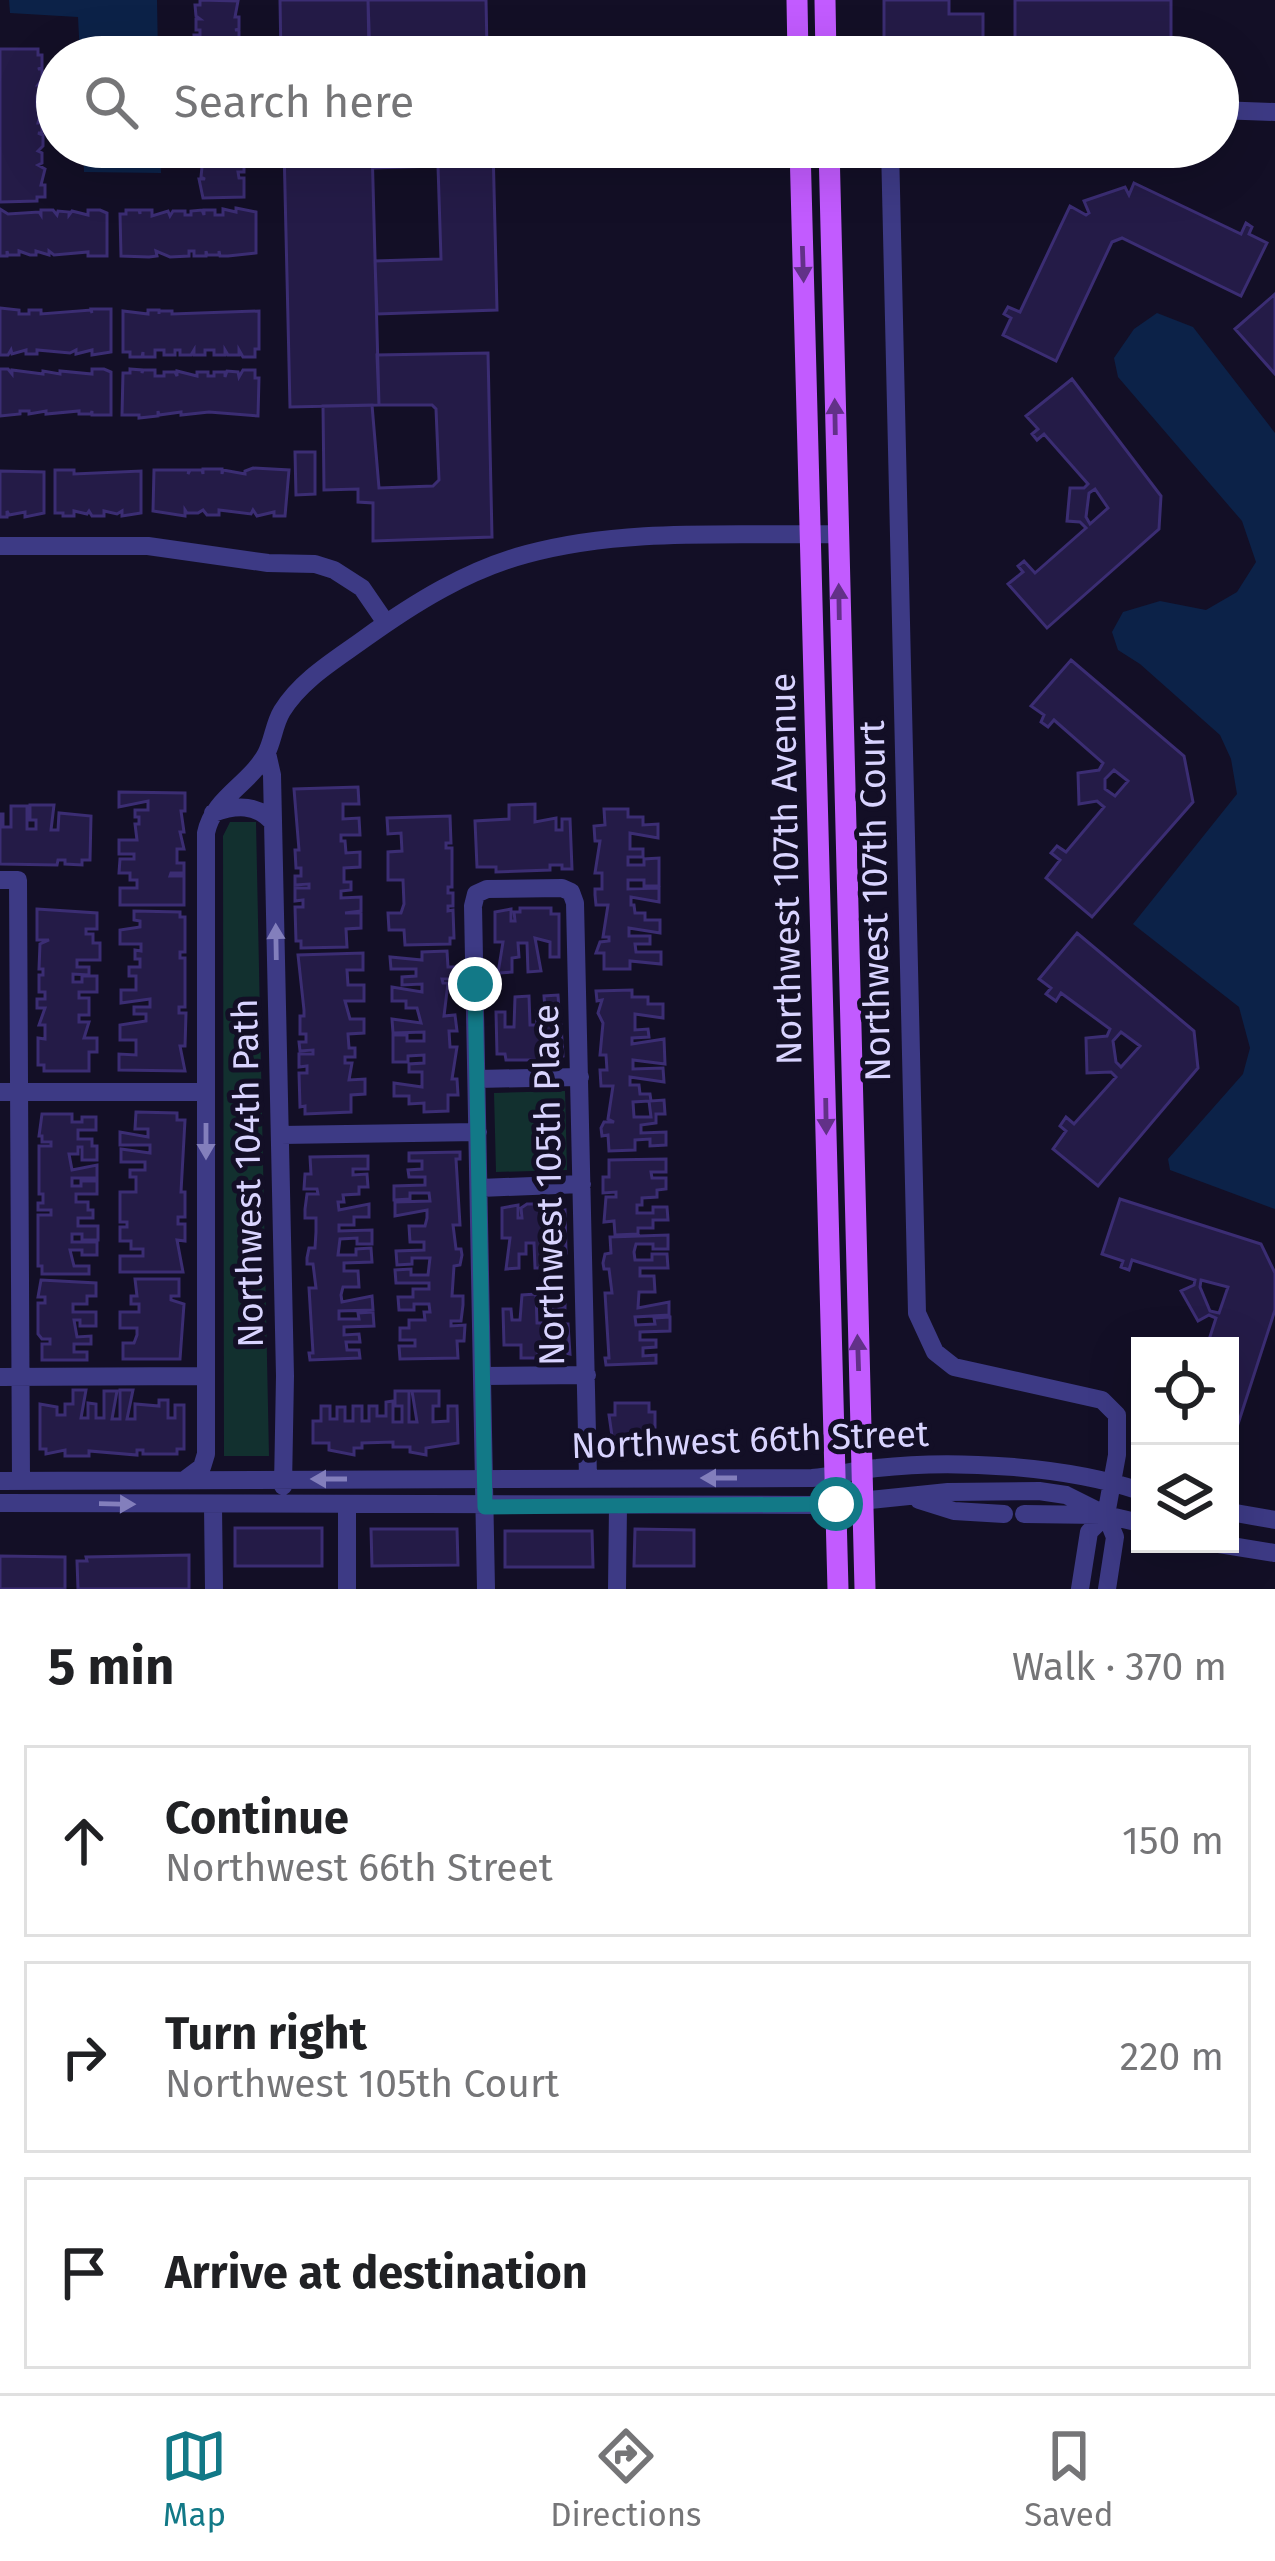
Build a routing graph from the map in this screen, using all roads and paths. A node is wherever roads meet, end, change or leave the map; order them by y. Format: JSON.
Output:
{"nodes":[{"id":1,"x":796,"y":0,"type":"edge"},
{"id":2,"x":825,"y":0,"type":"edge"},
{"id":3,"x":797,"y":36,"type":"edge"},
{"id":4,"x":826,"y":36,"type":"edge"},
{"id":5,"x":1239,"y":111,"type":"edge"},
{"id":6,"x":1275,"y":112,"type":"edge"},
{"id":7,"x":801,"y":168,"type":"edge"},
{"id":8,"x":829,"y":168,"type":"edge"},
{"id":9,"x":890,"y":168,"type":"edge"},
{"id":10,"x":838,"y":534,"type":"junction"},
{"id":11,"x":811,"y":535,"type":"junction"},
{"id":12,"x":0,"y":546,"type":"edge"},
{"id":13,"x":386,"y":623,"type":"junction"},
{"id":14,"x":267,"y":753,"type":"junction"},
{"id":15,"x":212,"y":813,"type":"junction"},
{"id":16,"x":273,"y":823,"type":"junction"},
{"id":17,"x":9,"y":880,"type":"edge"},
{"id":18,"x":9,"y":1005,"type":"edge"},
{"id":19,"x":580,"y":1077,"type":"junction"},
{"id":20,"x":477,"y":1079,"type":"junction"},
{"id":21,"x":10,"y":1092,"type":"edge"},
{"id":22,"x":206,"y":1092,"type":"junction"},
{"id":23,"x":478,"y":1132,"type":"junction"},
{"id":24,"x":280,"y":1135,"type":"junction"},
{"id":25,"x":583,"y":1184,"type":"junction"},
{"id":26,"x":480,"y":1188,"type":"junction"},
{"id":27,"x":587,"y":1375,"type":"junction"},
{"id":28,"x":206,"y":1376,"type":"junction"},
{"id":29,"x":483,"y":1376,"type":"junction"},
{"id":30,"x":10,"y":1377,"type":"edge"},
{"id":31,"x":1039,"y":1469,"type":"junction"},
{"id":32,"x":862,"y":1470,"type":"junction"},
{"id":33,"x":835,"y":1475,"type":"junction"},
{"id":34,"x":588,"y":1478,"type":"junction"},
{"id":35,"x":186,"y":1479,"type":"junction"},
{"id":36,"x":286,"y":1479,"type":"junction"},
{"id":37,"x":485,"y":1479,"type":"junction"},
{"id":38,"x":0,"y":1481,"type":"edge"},
{"id":39,"x":21,"y":1481,"type":"junction"},
{"id":40,"x":1112,"y":1481,"type":"junction"},
{"id":41,"x":1131,"y":1488,"type":"edge"},
{"id":42,"x":1039,"y":1491,"type":"junction"},
{"id":43,"x":908,"y":1497,"type":"junction"},
{"id":44,"x":863,"y":1500,"type":"junction"},
{"id":45,"x":0,"y":1503,"type":"edge"},
{"id":46,"x":836,"y":1504,"type":"junction"},
{"id":47,"x":256,"y":1505,"type":"junction"},
{"id":48,"x":347,"y":1506,"type":"junction"},
{"id":49,"x":618,"y":1506,"type":"junction"},
{"id":50,"x":213,"y":1507,"type":"junction"},
{"id":51,"x":485,"y":1507,"type":"junction"},
{"id":52,"x":1022,"y":1514,"type":"junction"},
{"id":53,"x":1239,"y":1514,"type":"edge"},
{"id":54,"x":1106,"y":1515,"type":"junction"},
{"id":55,"x":1275,"y":1520,"type":"edge"},
{"id":56,"x":1131,"y":1521,"type":"edge"},
{"id":57,"x":1239,"y":1547,"type":"edge"},
{"id":58,"x":1275,"y":1553,"type":"edge"},
{"id":59,"x":214,"y":1589,"type":"edge"},
{"id":60,"x":347,"y":1589,"type":"edge"},
{"id":61,"x":486,"y":1589,"type":"edge"},
{"id":62,"x":617,"y":1589,"type":"edge"},
{"id":63,"x":838,"y":1589,"type":"edge"},
{"id":64,"x":865,"y":1589,"type":"edge"},
{"id":65,"x":1080,"y":1589,"type":"edge"},
{"id":66,"x":1107,"y":1589,"type":"edge"}],
"edges":[{"from":1,"to":3,"type":"main road"},
{"from":2,"to":4,"type":"main road"},
{"from":5,"to":6,"type":"street"},
{"from":7,"to":11,"type":"main road","name":"Northwest 107th Avenue","one_way":true},
{"from":10,"to":8,"type":"main road","name":"Northwest 107th Avenue","one_way":true},
{"from":9,"to":40,"type":"street","name":"Northwest 107th Court"},
{"from":10,"to":11,"type":"street"},
{"from":32,"to":10,"type":"main road","name":"Northwest 107th Avenue","one_way":true},
{"from":11,"to":13,"type":"street"},
{"from":11,"to":33,"type":"main road","name":"Northwest 107th Avenue","one_way":true},
{"from":12,"to":13,"type":"street"},
{"from":13,"to":14,"type":"street"},
{"from":14,"to":15,"type":"street"},
{"from":14,"to":16,"type":"street","name":"Northwest 104th Path"},
{"from":15,"to":16,"type":"street"},
{"from":15,"to":22,"type":"street","name":"Northwest 104th Path"},
{"from":24,"to":16,"type":"street","name":"Northwest 104th Path","one_way":true},
{"from":17,"to":18,"type":"street"},
{"from":18,"to":21,"type":"street"},
{"from":19,"to":20,"type":"street"},
{"from":19,"to":20,"type":"street","name":"Northwest 105th Place"},
{"from":19,"to":25,"type":"street","name":"Northwest 105th Place"},
{"from":20,"to":23,"type":"street"},
{"from":21,"to":22,"type":"street"},
{"from":21,"to":30,"type":"street"},
{"from":22,"to":28,"type":"street","name":"Northwest 104th Path","one_way":true},
{"from":23,"to":24,"type":"street"},
{"from":23,"to":26,"type":"street"},
{"from":24,"to":36,"type":"street","name":"Northwest 104th Path"},
{"from":25,"to":26,"type":"street"},
{"from":25,"to":27,"type":"street","name":"Northwest 105th Place"},
{"from":26,"to":29,"type":"street"},
{"from":27,"to":29,"type":"street"},
{"from":27,"to":34,"type":"street","name":"Northwest 105th Place"},
{"from":28,"to":30,"type":"street"},
{"from":28,"to":35,"type":"street","name":"Northwest 104th Path"},
{"from":29,"to":37,"type":"street"},
{"from":30,"to":39,"type":"street"},
{"from":31,"to":32,"type":"street","name":"Northwest 66th Street"},
{"from":31,"to":40,"type":"street","name":"Northwest 66th Street"},
{"from":31,"to":42,"type":"street"},
{"from":32,"to":33,"type":"street","name":"Northwest 66th Street"},
{"from":32,"to":44,"type":"main road","name":"Northwest 107th Avenue"},
{"from":33,"to":34,"type":"street","name":"Northwest 66th Street","one_way":true},
{"from":33,"to":46,"type":"main road","name":"Northwest 107th Avenue"},
{"from":34,"to":37,"type":"street","name":"Northwest 66th Street"},
{"from":35,"to":36,"type":"street","name":"Northwest 66th Street"},
{"from":35,"to":39,"type":"street","name":"Northwest 66th Street"},
{"from":37,"to":36,"type":"street","name":"Northwest 66th Street","one_way":true},
{"from":36,"to":47,"type":"street"},
{"from":37,"to":51,"type":"street"},
{"from":38,"to":39,"type":"street","name":"Northwest 66th Street"},
{"from":40,"to":41,"type":"street","name":"Northwest 66th Street"},
{"from":40,"to":54,"type":"street","name":"Northwest 107th Court"},
{"from":42,"to":43,"type":"street","name":"Northwest 66th Street"},
{"from":42,"to":52,"type":"street"},
{"from":42,"to":54,"type":"street","name":"Northwest 66th Street"},
{"from":43,"to":44,"type":"street","name":"Northwest 66th Street"},
{"from":43,"to":52,"type":"street","name":"Northwest 66th Street"},
{"from":44,"to":46,"type":"street","name":"Northwest 66th Street"},
{"from":44,"to":64,"type":"main road","name":"Northwest 107th Avenue"},
{"from":45,"to":50,"type":"street","name":"Northwest 66th Street","one_way":true},
{"from":46,"to":49,"type":"street","name":"Northwest 66th Street"},
{"from":46,"to":63,"type":"main road","name":"Northwest 107th Avenue"},
{"from":47,"to":48,"type":"street","name":"Northwest 66th Street"},
{"from":47,"to":50,"type":"street","name":"Northwest 66th Street"},
{"from":48,"to":51,"type":"street","name":"Northwest 66th Street"},
{"from":48,"to":60,"type":"street"},
{"from":49,"to":51,"type":"street","name":"Northwest 66th Street"},
{"from":49,"to":62,"type":"street"},
{"from":50,"to":59,"type":"street"},
{"from":51,"to":61,"type":"street"},
{"from":52,"to":54,"type":"street","name":"Northwest 66th Street"},
{"from":53,"to":55,"type":"street"},
{"from":54,"to":56,"type":"street","name":"Northwest 66th Street"},
{"from":54,"to":65,"type":"street","name":"Northwest 107th Court"},
{"from":54,"to":66,"type":"street","name":"Northwest 107th Court"},
{"from":57,"to":58,"type":"street"}]}
